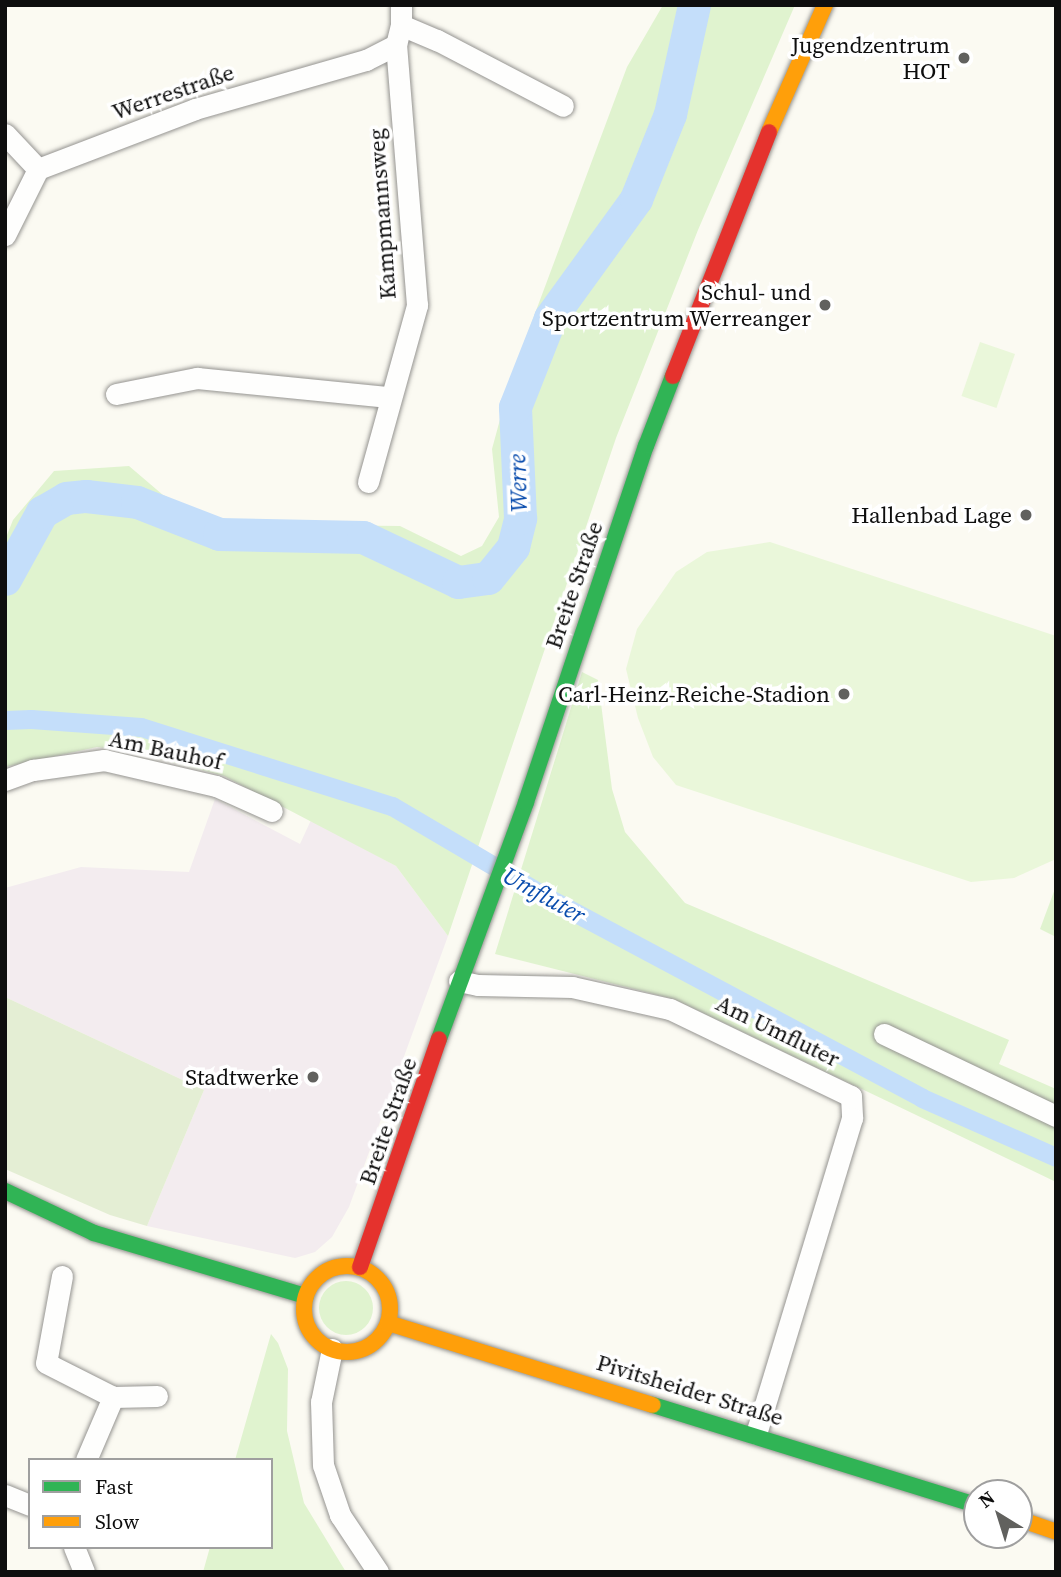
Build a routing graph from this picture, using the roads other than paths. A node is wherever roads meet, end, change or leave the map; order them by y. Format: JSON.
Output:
{"nodes":[{"id":1,"x":825,"y":5,"type":"edge"},
{"id":2,"x":399,"y":25,"type":"edge"},
{"id":3,"x":563,"y":106,"type":"dead end"},
{"id":4,"x":5,"y":134,"type":"edge"},
{"id":5,"x":38,"y":169,"type":"junction"},
{"id":6,"x":5,"y":235,"type":"edge"},
{"id":7,"x":116,"y":394,"type":"dead end"},
{"id":8,"x":389,"y":397,"type":"junction"},
{"id":9,"x":369,"y":482,"type":"dead end"},
{"id":10,"x":5,"y":780,"type":"edge"},
{"id":11,"x":272,"y":811,"type":"dead end"},
{"id":12,"x":459,"y":981,"type":"junction"},
{"id":13,"x":884,"y":1034,"type":"dead end"},
{"id":14,"x":1056,"y":1116,"type":"edge"},
{"id":15,"x":5,"y":1191,"type":"edge"},
{"id":16,"x":360,"y":1267,"type":"junction"},
{"id":17,"x":62,"y":1276,"type":"dead end"},
{"id":18,"x":306,"y":1296,"type":"junction"},
{"id":19,"x":388,"y":1323,"type":"junction"},
{"id":20,"x":332,"y":1349,"type":"junction"},
{"id":21,"x":157,"y":1396,"type":"dead end"},
{"id":22,"x":113,"y":1397,"type":"junction"},
{"id":23,"x":756,"y":1434,"type":"junction"},
{"id":24,"x":87,"y":1458,"type":"edge"},
{"id":25,"x":5,"y":1495,"type":"edge"},
{"id":26,"x":963,"y":1501,"type":"edge"},
{"id":27,"x":28,"y":1504,"type":"edge"},
{"id":28,"x":1033,"y":1524,"type":"edge"},
{"id":29,"x":1056,"y":1532,"type":"edge"},
{"id":30,"x":75,"y":1549,"type":"edge"},
{"id":31,"x":84,"y":1572,"type":"edge"},
{"id":32,"x":378,"y":1572,"type":"edge"}],
"edges":[{"from":1,"to":12,"type":"main road","name":"Breite Straße"},
{"from":2,"to":3,"type":"street"},
{"from":2,"to":5,"type":"street","name":"Werrestraße"},
{"from":2,"to":8,"type":"street","name":"Kampmannsweg"},
{"from":4,"to":5,"type":"street"},
{"from":5,"to":6,"type":"street"},
{"from":7,"to":8,"type":"street"},
{"from":8,"to":9,"type":"street","name":"Kampmannsweg"},
{"from":10,"to":11,"type":"street","name":"Am Bauhof"},
{"from":12,"to":16,"type":"main road","name":"Breite Straße"},
{"from":12,"to":23,"type":"street","name":"Am Umfluter"},
{"from":13,"to":14,"type":"street"},
{"from":15,"to":18,"type":"main road"},
{"from":16,"to":18,"type":"main road"},
{"from":16,"to":19,"type":"main road"},
{"from":17,"to":22,"type":"street"},
{"from":18,"to":20,"type":"main road"},
{"from":19,"to":20,"type":"main road"},
{"from":19,"to":23,"type":"main road","name":"Pivitsheider Straße"},
{"from":20,"to":32,"type":"street"},
{"from":21,"to":22,"type":"street"},
{"from":22,"to":24,"type":"street"},
{"from":23,"to":26,"type":"main road","name":"Pivitsheider Straße"},
{"from":25,"to":27,"type":"street"},
{"from":28,"to":29,"type":"main road"},
{"from":30,"to":31,"type":"street"}]}
